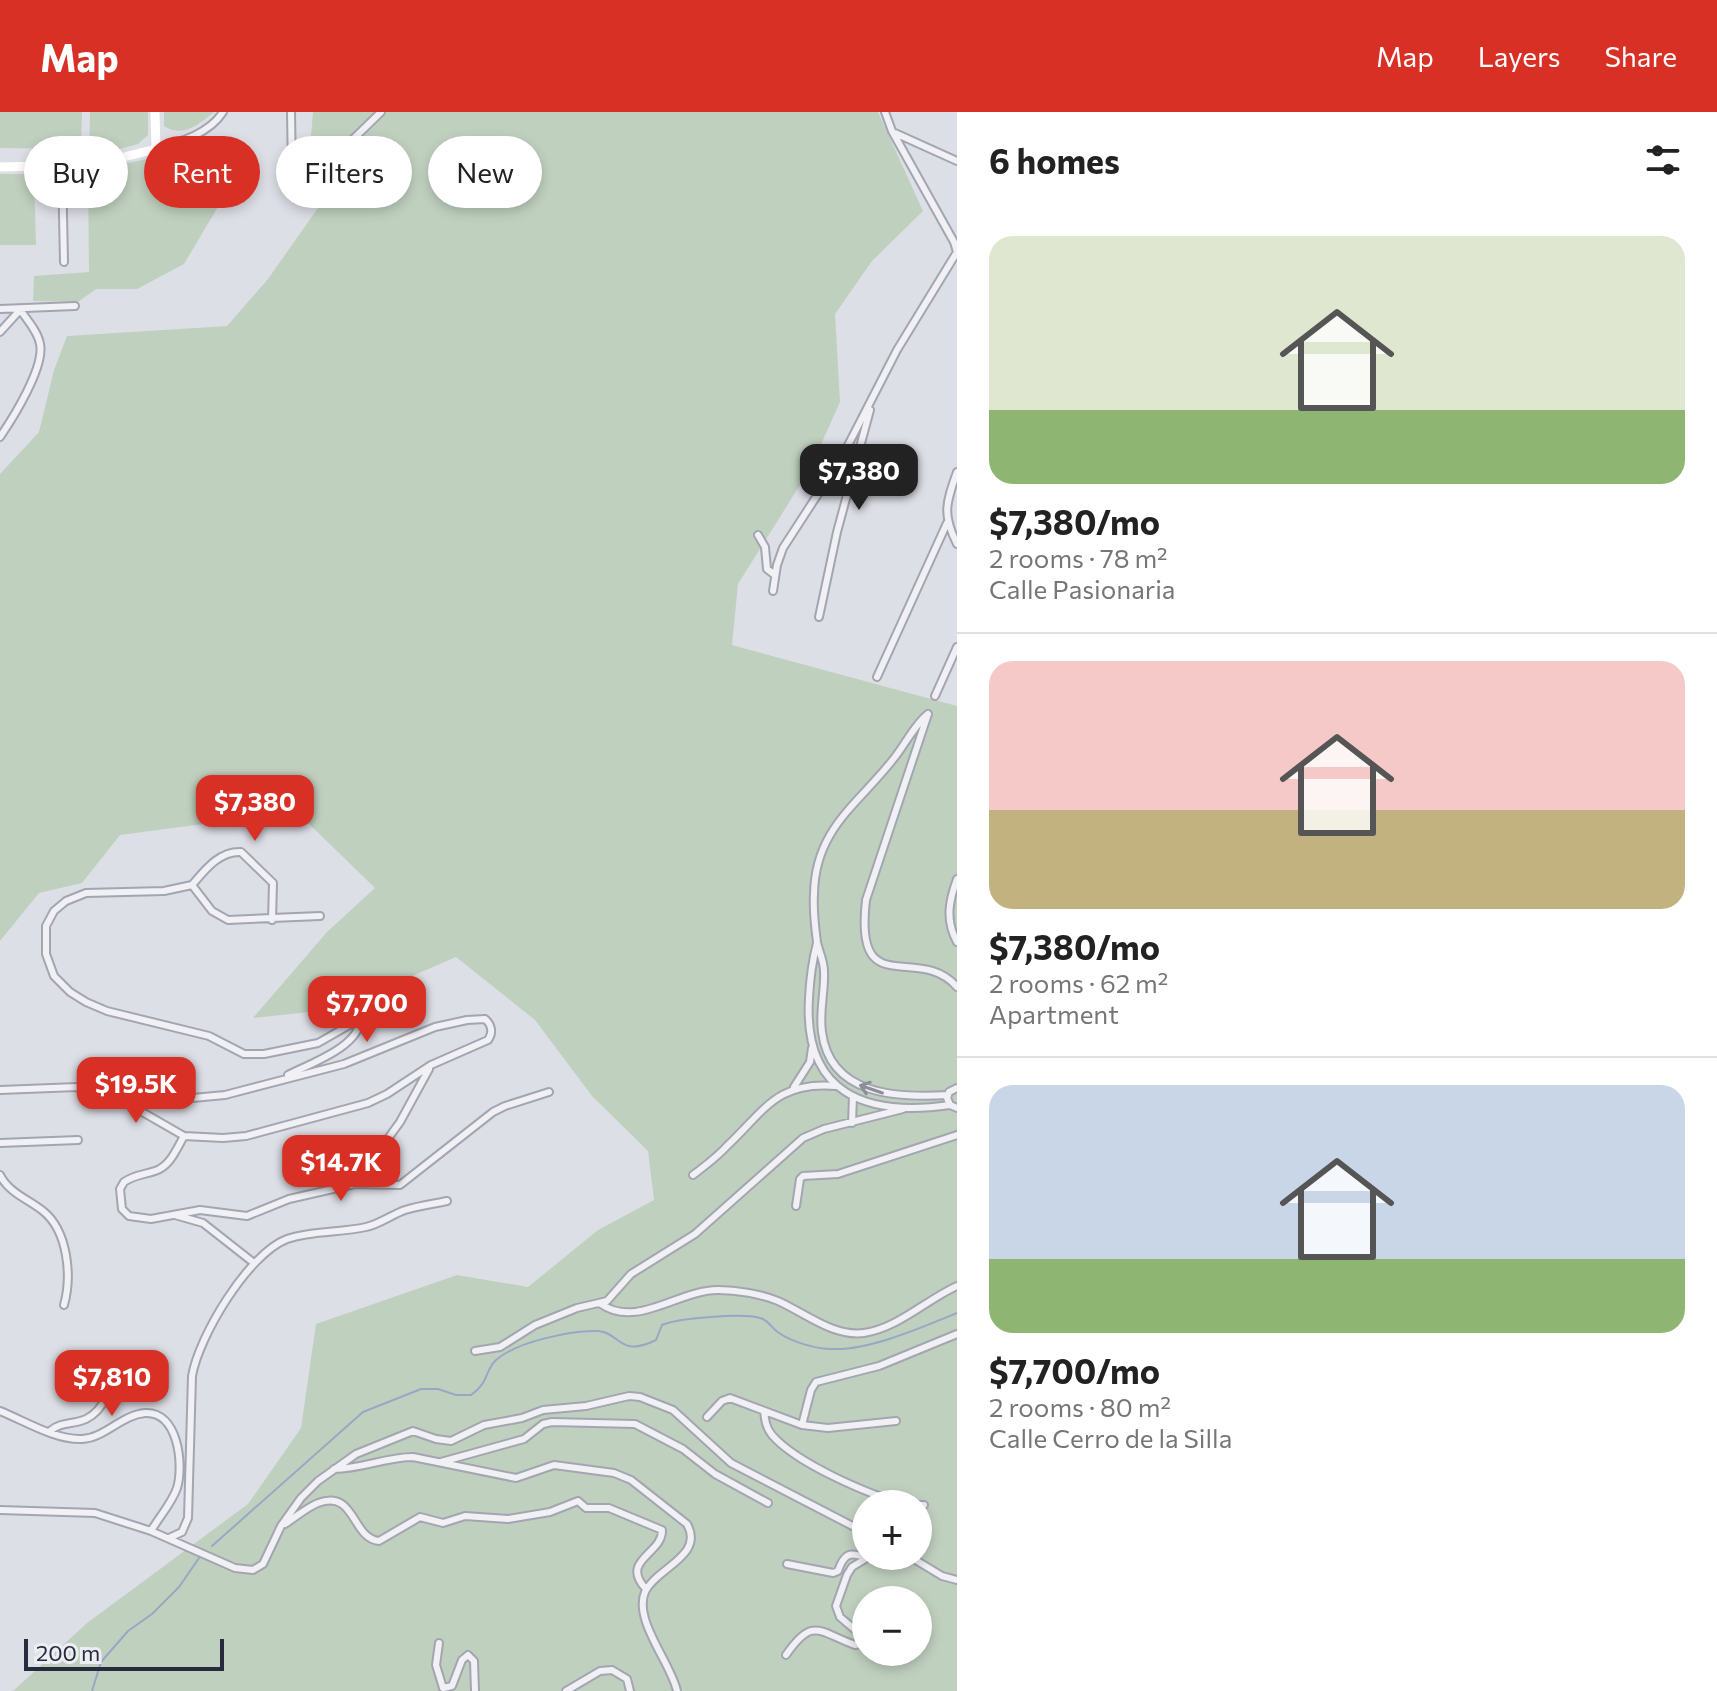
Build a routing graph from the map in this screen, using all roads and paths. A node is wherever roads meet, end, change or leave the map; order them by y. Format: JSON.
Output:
{"nodes":[{"id":1,"x":155,"y":112,"type":"edge"},
{"id":2,"x":223,"y":112,"type":"edge"},
{"id":3,"x":291,"y":112,"type":"edge"},
{"id":4,"x":381,"y":112,"type":"edge"},
{"id":5,"x":885,"y":112,"type":"edge"},
{"id":6,"x":155,"y":124,"type":"junction"},
{"id":7,"x":892,"y":131,"type":"junction"},
{"id":8,"x":155,"y":136,"type":"edge"},
{"id":9,"x":192,"y":136,"type":"edge"},
{"id":10,"x":144,"y":151,"type":"edge"},
{"id":11,"x":141,"y":152,"type":"junction"},
{"id":12,"x":128,"y":155,"type":"edge"},
{"id":13,"x":957,"y":161,"type":"edge"},
{"id":14,"x":0,"y":167,"type":"edge"},
{"id":15,"x":24,"y":167,"type":"edge"},
{"id":16,"x":63,"y":208,"type":"edge"},
{"id":17,"x":64,"y":262,"type":"dead end"},
{"id":18,"x":75,"y":306,"type":"dead end"},
{"id":19,"x":0,"y":309,"type":"edge"},
{"id":20,"x":21,"y":310,"type":"junction"},
{"id":21,"x":0,"y":332,"type":"edge"},
{"id":22,"x":872,"y":401,"type":"junction"},
{"id":23,"x":0,"y":437,"type":"edge"},
{"id":24,"x":957,"y":472,"type":"edge"},
{"id":25,"x":947,"y":523,"type":"junction"},
{"id":26,"x":758,"y":535,"type":"dead end"},
{"id":27,"x":957,"y":544,"type":"edge"},
{"id":28,"x":775,"y":575,"type":"junction"},
{"id":29,"x":773,"y":591,"type":"dead end"},
{"id":30,"x":819,"y":617,"type":"dead end"},
{"id":31,"x":957,"y":647,"type":"edge"},
{"id":32,"x":877,"y":677,"type":"dead end"},
{"id":33,"x":935,"y":696,"type":"dead end"},
{"id":34,"x":957,"y":879,"type":"edge"},
{"id":35,"x":192,"y":885,"type":"junction"},
{"id":36,"x":320,"y":916,"type":"dead end"},
{"id":37,"x":272,"y":920,"type":"junction"},
{"id":38,"x":957,"y":942,"type":"edge"},
{"id":39,"x":817,"y":943,"type":"junction"},
{"id":40,"x":810,"y":985,"type":"junction"},
{"id":41,"x":824,"y":986,"type":"junction"},
{"id":42,"x":957,"y":987,"type":"edge"},
{"id":43,"x":808,"y":1014,"type":"junction"},
{"id":44,"x":821,"y":1015,"type":"junction"},
{"id":45,"x":812,"y":1048,"type":"junction"},
{"id":46,"x":431,"y":1065,"type":"junction"},
{"id":47,"x":280,"y":1079,"type":"junction"},
{"id":48,"x":838,"y":1086,"type":"junction"},
{"id":49,"x":794,"y":1088,"type":"junction"},
{"id":50,"x":957,"y":1088,"type":"edge"},
{"id":51,"x":0,"y":1090,"type":"edge"},
{"id":52,"x":104,"y":1090,"type":"junction"},
{"id":53,"x":549,"y":1092,"type":"dead end"},
{"id":54,"x":948,"y":1095,"type":"junction"},
{"id":55,"x":853,"y":1096,"type":"junction"},
{"id":56,"x":955,"y":1107,"type":"edge"},
{"id":57,"x":903,"y":1109,"type":"junction"},
{"id":58,"x":852,"y":1123,"type":"junction"},
{"id":59,"x":957,"y":1135,"type":"edge"},
{"id":60,"x":184,"y":1136,"type":"junction"},
{"id":61,"x":78,"y":1140,"type":"dead end"},
{"id":62,"x":0,"y":1143,"type":"edge"},
{"id":63,"x":0,"y":1175,"type":"edge"},
{"id":64,"x":693,"y":1175,"type":"dead end"},
{"id":65,"x":355,"y":1184,"type":"junction"},
{"id":66,"x":447,"y":1201,"type":"dead end"},
{"id":67,"x":796,"y":1206,"type":"dead end"},
{"id":68,"x":171,"y":1214,"type":"junction"},
{"id":69,"x":254,"y":1263,"type":"junction"},
{"id":70,"x":957,"y":1286,"type":"edge"},
{"id":71,"x":601,"y":1304,"type":"junction"},
{"id":72,"x":64,"y":1305,"type":"dead end"},
{"id":73,"x":957,"y":1334,"type":"edge"},
{"id":74,"x":475,"y":1351,"type":"dead end"},
{"id":75,"x":114,"y":1359,"type":"dead end"},
{"id":76,"x":0,"y":1411,"type":"edge"},
{"id":77,"x":764,"y":1411,"type":"junction"},
{"id":78,"x":707,"y":1417,"type":"dead end"},
{"id":79,"x":896,"y":1421,"type":"dead end"},
{"id":80,"x":802,"y":1425,"type":"junction"},
{"id":81,"x":50,"y":1431,"type":"junction"},
{"id":82,"x":438,"y":1463,"type":"junction"},
{"id":83,"x":333,"y":1469,"type":"junction"},
{"id":84,"x":870,"y":1490,"type":"edge"},
{"id":85,"x":768,"y":1503,"type":"dead end"},
{"id":86,"x":0,"y":1510,"type":"edge"},
{"id":87,"x":281,"y":1526,"type":"junction"},
{"id":88,"x":852,"y":1526,"type":"edge"},
{"id":89,"x":151,"y":1531,"type":"junction"},
{"id":90,"x":169,"y":1539,"type":"junction"},
{"id":91,"x":852,"y":1553,"type":"edge"},
{"id":92,"x":787,"y":1564,"type":"dead end"},
{"id":93,"x":852,"y":1567,"type":"edge"},
{"id":94,"x":932,"y":1570,"type":"edge"},
{"id":95,"x":957,"y":1580,"type":"edge"},
{"id":96,"x":646,"y":1589,"type":"junction"},
{"id":97,"x":439,"y":1643,"type":"dead end"},
{"id":98,"x":786,"y":1655,"type":"dead end"},
{"id":99,"x":475,"y":1691,"type":"edge"},
{"id":100,"x":566,"y":1691,"type":"edge"},
{"id":101,"x":630,"y":1691,"type":"edge"},
{"id":102,"x":677,"y":1691,"type":"edge"}],
"edges":[{"from":1,"to":6,"type":"street"},
{"from":2,"to":9,"type":"street"},
{"from":3,"to":4,"type":"street"},
{"from":5,"to":7,"type":"street"},
{"from":6,"to":8,"type":"street"},
{"from":6,"to":11,"type":"street"},
{"from":7,"to":13,"type":"street"},
{"from":7,"to":22,"type":"street"},
{"from":10,"to":11,"type":"street"},
{"from":11,"to":12,"type":"street"},
{"from":14,"to":15,"type":"street"},
{"from":16,"to":17,"type":"street"},
{"from":18,"to":20,"type":"street"},
{"from":19,"to":20,"type":"street"},
{"from":20,"to":21,"type":"street"},
{"from":20,"to":23,"type":"street"},
{"from":22,"to":28,"type":"street"},
{"from":22,"to":30,"type":"street"},
{"from":24,"to":25,"type":"street"},
{"from":25,"to":27,"type":"street"},
{"from":25,"to":32,"type":"street"},
{"from":26,"to":28,"type":"street"},
{"from":28,"to":29,"type":"street"},
{"from":31,"to":33,"type":"street"},
{"from":34,"to":38,"type":"street"},
{"from":35,"to":37,"type":"street"},
{"from":35,"to":37,"type":"street"},
{"from":35,"to":47,"type":"street"},
{"from":36,"to":37,"type":"street"},
{"from":39,"to":40,"type":"street"},
{"from":39,"to":41,"type":"street"},
{"from":39,"to":42,"type":"street"},
{"from":40,"to":41,"type":"street"},
{"from":40,"to":43,"type":"street"},
{"from":41,"to":44,"type":"street"},
{"from":43,"to":44,"type":"street"},
{"from":43,"to":45,"type":"street"},
{"from":54,"to":44,"type":"street","one_way":true},
{"from":45,"to":48,"type":"street"},
{"from":45,"to":49,"type":"street"},
{"from":46,"to":47,"type":"street"},
{"from":46,"to":60,"type":"street"},
{"from":46,"to":65,"type":"street"},
{"from":47,"to":52,"type":"street"},
{"from":48,"to":49,"type":"street"},
{"from":48,"to":55,"type":"street"},
{"from":49,"to":64,"type":"street"},
{"from":50,"to":54,"type":"street"},
{"from":51,"to":52,"type":"street"},
{"from":52,"to":60,"type":"street"},
{"from":53,"to":65,"type":"street"},
{"from":54,"to":56,"type":"street"},
{"from":55,"to":57,"type":"street"},
{"from":55,"to":58,"type":"street"},
{"from":56,"to":57,"type":"street"},
{"from":57,"to":58,"type":"street"},
{"from":58,"to":71,"type":"street"},
{"from":59,"to":67,"type":"street"},
{"from":60,"to":68,"type":"street"},
{"from":61,"to":62,"type":"street"},
{"from":63,"to":72,"type":"street"},
{"from":65,"to":68,"type":"street"},
{"from":66,"to":69,"type":"street"},
{"from":68,"to":69,"type":"street"},
{"from":69,"to":90,"type":"street"},
{"from":70,"to":71,"type":"street"},
{"from":71,"to":74,"type":"street"},
{"from":73,"to":80,"type":"street"},
{"from":75,"to":81,"type":"street"},
{"from":76,"to":81,"type":"street"},
{"from":77,"to":78,"type":"street"},
{"from":77,"to":80,"type":"street"},
{"from":77,"to":84,"type":"street"},
{"from":79,"to":80,"type":"street"},
{"from":81,"to":89,"type":"street"},
{"from":82,"to":83,"type":"street"},
{"from":82,"to":85,"type":"street"},
{"from":82,"to":96,"type":"street"},
{"from":83,"to":87,"type":"street"},
{"from":83,"to":88,"type":"street"},
{"from":86,"to":89,"type":"street"},
{"from":87,"to":90,"type":"street"},
{"from":87,"to":96,"type":"street"},
{"from":89,"to":90,"type":"street"},
{"from":91,"to":92,"type":"street"},
{"from":93,"to":98,"type":"street"},
{"from":94,"to":95,"type":"street"},
{"from":96,"to":102,"type":"street"},
{"from":97,"to":99,"type":"street"},
{"from":100,"to":101,"type":"street"}]}
